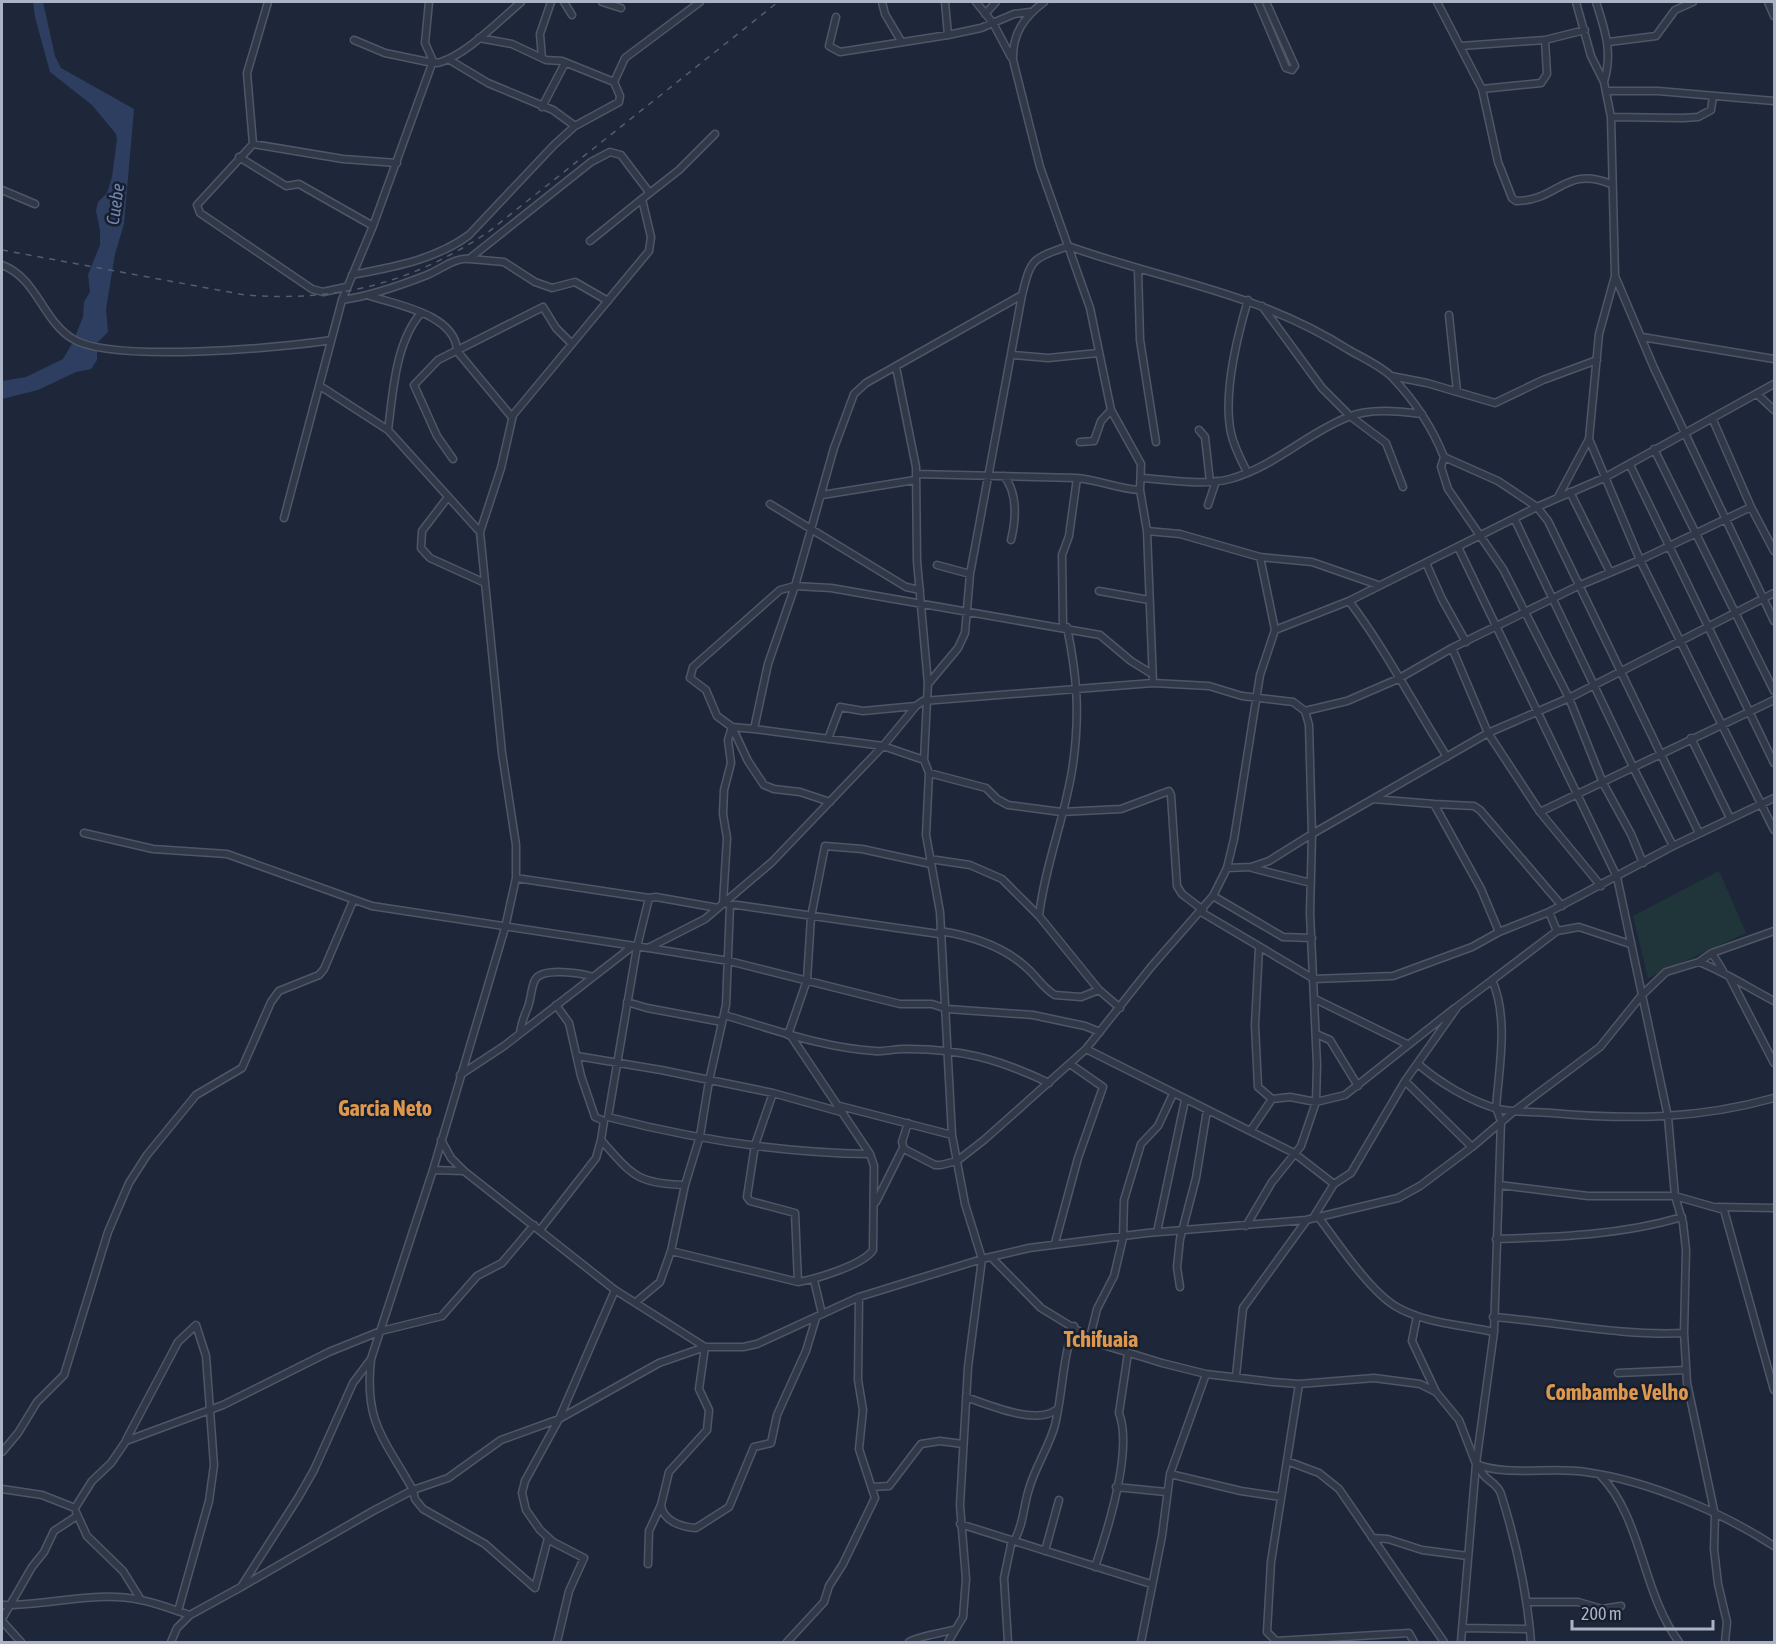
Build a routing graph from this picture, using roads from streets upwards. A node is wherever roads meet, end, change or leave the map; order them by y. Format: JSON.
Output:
{"nodes":[{"id":1,"x":268,"y":2,"type":"edge"},
{"id":2,"x":429,"y":2,"type":"edge"},
{"id":3,"x":522,"y":2,"type":"edge"},
{"id":4,"x":551,"y":2,"type":"edge"},
{"id":5,"x":564,"y":2,"type":"edge"},
{"id":6,"x":602,"y":2,"type":"edge"},
{"id":7,"x":700,"y":2,"type":"edge"},
{"id":8,"x":882,"y":2,"type":"edge"},
{"id":9,"x":945,"y":2,"type":"edge"},
{"id":10,"x":976,"y":2,"type":"edge"},
{"id":11,"x":996,"y":2,"type":"edge"},
{"id":12,"x":1044,"y":2,"type":"edge"},
{"id":13,"x":1258,"y":2,"type":"edge"},
{"id":14,"x":1266,"y":2,"type":"edge"},
{"id":15,"x":1437,"y":2,"type":"edge"},
{"id":16,"x":1576,"y":2,"type":"edge"},
{"id":17,"x":1596,"y":2,"type":"edge"},
{"id":18,"x":1693,"y":2,"type":"edge"},
{"id":19,"x":1768,"y":2,"type":"edge"},
{"id":20,"x":621,"y":8,"type":"dead end"},
{"id":21,"x":1030,"y":12,"type":"junction"},
{"id":22,"x":986,"y":14,"type":"junction"},
{"id":23,"x":572,"y":15,"type":"dead end"},
{"id":24,"x":1774,"y":16,"type":"edge"},
{"id":25,"x":836,"y":17,"type":"dead end"},
{"id":26,"x":993,"y":23,"type":"junction"},
{"id":27,"x":1585,"y":30,"type":"junction"},
{"id":28,"x":948,"y":35,"type":"junction"},
{"id":29,"x":479,"y":38,"type":"junction"},
{"id":30,"x":354,"y":39,"type":"dead end"},
{"id":31,"x":1545,"y":40,"type":"junction"},
{"id":32,"x":901,"y":41,"type":"junction"},
{"id":33,"x":1609,"y":42,"type":"junction"},
{"id":34,"x":1461,"y":46,"type":"junction"},
{"id":35,"x":542,"y":58,"type":"junction"},
{"id":36,"x":448,"y":59,"type":"junction"},
{"id":37,"x":1013,"y":60,"type":"junction"},
{"id":38,"x":433,"y":62,"type":"junction"},
{"id":39,"x":565,"y":63,"type":"junction"},
{"id":40,"x":614,"y":82,"type":"junction"},
{"id":41,"x":1604,"y":82,"type":"junction"},
{"id":42,"x":1482,"y":89,"type":"junction"},
{"id":43,"x":1606,"y":91,"type":"junction"},
{"id":44,"x":1713,"y":96,"type":"junction"},
{"id":45,"x":1774,"y":100,"type":"edge"},
{"id":46,"x":542,"y":107,"type":"junction"},
{"id":47,"x":1611,"y":117,"type":"junction"},
{"id":48,"x":575,"y":126,"type":"junction"},
{"id":49,"x":715,"y":134,"type":"dead end"},
{"id":50,"x":253,"y":144,"type":"junction"},
{"id":51,"x":239,"y":158,"type":"junction"},
{"id":52,"x":397,"y":163,"type":"junction"},
{"id":53,"x":1611,"y":184,"type":"junction"},
{"id":54,"x":2,"y":190,"type":"edge"},
{"id":55,"x":649,"y":192,"type":"junction"},
{"id":56,"x":642,"y":199,"type":"junction"},
{"id":57,"x":35,"y":204,"type":"dead end"},
{"id":58,"x":373,"y":226,"type":"junction"},
{"id":59,"x":590,"y":241,"type":"dead end"},
{"id":60,"x":1068,"y":246,"type":"junction"},
{"id":61,"x":470,"y":259,"type":"junction"},
{"id":62,"x":2,"y":265,"type":"edge"},
{"id":63,"x":1138,"y":270,"type":"junction"},
{"id":64,"x":352,"y":275,"type":"junction"},
{"id":65,"x":1615,"y":276,"type":"junction"},
{"id":66,"x":346,"y":287,"type":"junction"},
{"id":67,"x":1022,"y":295,"type":"junction"},
{"id":68,"x":368,"y":296,"type":"junction"},
{"id":69,"x":342,"y":300,"type":"junction"},
{"id":70,"x":1248,"y":300,"type":"junction"},
{"id":71,"x":608,"y":301,"type":"junction"},
{"id":72,"x":1261,"y":304,"type":"junction"},
{"id":73,"x":421,"y":313,"type":"junction"},
{"id":74,"x":1449,"y":315,"type":"dead end"},
{"id":75,"x":1642,"y":337,"type":"junction"},
{"id":76,"x":331,"y":340,"type":"junction"},
{"id":77,"x":572,"y":344,"type":"junction"},
{"id":78,"x":459,"y":351,"type":"junction"},
{"id":79,"x":1098,"y":353,"type":"junction"},
{"id":80,"x":1012,"y":355,"type":"junction"},
{"id":81,"x":1774,"y":359,"type":"edge"},
{"id":82,"x":1597,"y":360,"type":"junction"},
{"id":83,"x":896,"y":367,"type":"junction"},
{"id":84,"x":1391,"y":375,"type":"junction"},
{"id":85,"x":1774,"y":384,"type":"edge"},
{"id":86,"x":320,"y":387,"type":"junction"},
{"id":87,"x":1457,"y":392,"type":"junction"},
{"id":88,"x":1757,"y":394,"type":"junction"},
{"id":89,"x":1111,"y":410,"type":"junction"},
{"id":90,"x":1774,"y":410,"type":"edge"},
{"id":91,"x":1422,"y":414,"type":"junction"},
{"id":92,"x":513,"y":415,"type":"junction"},
{"id":93,"x":1350,"y":416,"type":"junction"},
{"id":94,"x":1713,"y":420,"type":"junction"},
{"id":95,"x":388,"y":430,"type":"junction"},
{"id":96,"x":1198,"y":430,"type":"dead end"},
{"id":97,"x":1685,"y":432,"type":"junction"},
{"id":98,"x":1589,"y":439,"type":"junction"},
{"id":99,"x":1080,"y":442,"type":"dead end"},
{"id":100,"x":1156,"y":442,"type":"dead end"},
{"id":101,"x":1654,"y":449,"type":"junction"},
{"id":102,"x":1444,"y":457,"type":"junction"},
{"id":103,"x":453,"y":459,"type":"dead end"},
{"id":104,"x":1629,"y":465,"type":"junction"},
{"id":105,"x":1247,"y":472,"type":"junction"},
{"id":106,"x":989,"y":474,"type":"junction"},
{"id":107,"x":1004,"y":476,"type":"junction"},
{"id":108,"x":916,"y":477,"type":"junction"},
{"id":109,"x":1077,"y":478,"type":"junction"},
{"id":110,"x":1143,"y":478,"type":"junction"},
{"id":111,"x":1604,"y":478,"type":"junction"},
{"id":112,"x":1213,"y":481,"type":"junction"},
{"id":113,"x":1403,"y":487,"type":"dead end"},
{"id":114,"x":1140,"y":490,"type":"junction"},
{"id":115,"x":1570,"y":492,"type":"junction"},
{"id":116,"x":822,"y":495,"type":"junction"},
{"id":117,"x":448,"y":497,"type":"junction"},
{"id":118,"x":1558,"y":497,"type":"junction"},
{"id":119,"x":770,"y":504,"type":"dead end"},
{"id":120,"x":1208,"y":504,"type":"dead end"},
{"id":121,"x":1537,"y":507,"type":"junction"},
{"id":122,"x":1751,"y":507,"type":"junction"},
{"id":123,"x":284,"y":518,"type":"dead end"},
{"id":124,"x":1725,"y":518,"type":"junction"},
{"id":125,"x":1515,"y":520,"type":"junction"},
{"id":126,"x":812,"y":529,"type":"junction"},
{"id":127,"x":1147,"y":531,"type":"junction"},
{"id":128,"x":480,"y":532,"type":"junction"},
{"id":129,"x":1695,"y":532,"type":"junction"},
{"id":130,"x":1482,"y":535,"type":"junction"},
{"id":131,"x":1011,"y":540,"type":"dead end"},
{"id":132,"x":1668,"y":546,"type":"junction"},
{"id":133,"x":1458,"y":547,"type":"junction"},
{"id":134,"x":1774,"y":551,"type":"edge"},
{"id":135,"x":1260,"y":557,"type":"junction"},
{"id":136,"x":1641,"y":560,"type":"junction"},
{"id":137,"x":1426,"y":563,"type":"junction"},
{"id":138,"x":937,"y":566,"type":"dead end"},
{"id":139,"x":1610,"y":572,"type":"junction"},
{"id":140,"x":970,"y":574,"type":"junction"},
{"id":141,"x":485,"y":583,"type":"junction"},
{"id":142,"x":1378,"y":585,"type":"junction"},
{"id":143,"x":795,"y":586,"type":"junction"},
{"id":144,"x":1578,"y":586,"type":"junction"},
{"id":145,"x":920,"y":590,"type":"junction"},
{"id":146,"x":1100,"y":591,"type":"dead end"},
{"id":147,"x":1774,"y":593,"type":"edge"},
{"id":148,"x":1765,"y":598,"type":"junction"},
{"id":149,"x":1552,"y":599,"type":"junction"},
{"id":150,"x":1149,"y":600,"type":"junction"},
{"id":151,"x":1349,"y":600,"type":"junction"},
{"id":152,"x":920,"y":604,"type":"junction"},
{"id":153,"x":967,"y":611,"type":"junction"},
{"id":154,"x":1737,"y":612,"type":"junction"},
{"id":155,"x":1524,"y":614,"type":"junction"},
{"id":156,"x":1774,"y":621,"type":"edge"},
{"id":157,"x":1496,"y":626,"type":"junction"},
{"id":158,"x":1065,"y":627,"type":"junction"},
{"id":159,"x":1708,"y":627,"type":"junction"},
{"id":160,"x":1275,"y":630,"type":"junction"},
{"id":161,"x":1466,"y":642,"type":"junction"},
{"id":162,"x":1680,"y":642,"type":"junction"},
{"id":163,"x":1452,"y":648,"type":"junction"},
{"id":164,"x":1622,"y":670,"type":"junction"},
{"id":165,"x":1152,"y":674,"type":"junction"},
{"id":166,"x":1398,"y":679,"type":"junction"},
{"id":167,"x":1152,"y":683,"type":"junction"},
{"id":168,"x":928,"y":684,"type":"junction"},
{"id":169,"x":1594,"y":684,"type":"junction"},
{"id":170,"x":1078,"y":691,"type":"junction"},
{"id":171,"x":1774,"y":691,"type":"edge"},
{"id":172,"x":1257,"y":698,"type":"junction"},
{"id":173,"x":1569,"y":698,"type":"junction"},
{"id":174,"x":927,"y":700,"type":"junction"},
{"id":175,"x":1774,"y":700,"type":"edge"},
{"id":176,"x":916,"y":706,"type":"junction"},
{"id":177,"x":1750,"y":710,"type":"junction"},
{"id":178,"x":1305,"y":711,"type":"junction"},
{"id":179,"x":1537,"y":712,"type":"junction"},
{"id":180,"x":1721,"y":723,"type":"junction"},
{"id":181,"x":732,"y":727,"type":"junction"},
{"id":182,"x":754,"y":729,"type":"junction"},
{"id":183,"x":1488,"y":733,"type":"junction"},
{"id":184,"x":1691,"y":738,"type":"junction"},
{"id":185,"x":828,"y":739,"type":"junction"},
{"id":186,"x":884,"y":746,"type":"junction"},
{"id":187,"x":1660,"y":753,"type":"junction"},
{"id":188,"x":1448,"y":757,"type":"junction"},
{"id":189,"x":924,"y":760,"type":"junction"},
{"id":190,"x":1774,"y":763,"type":"edge"},
{"id":191,"x":1633,"y":767,"type":"junction"},
{"id":192,"x":929,"y":773,"type":"junction"},
{"id":193,"x":1603,"y":783,"type":"junction"},
{"id":194,"x":1577,"y":794,"type":"junction"},
{"id":195,"x":1774,"y":798,"type":"edge"},
{"id":196,"x":1373,"y":799,"type":"junction"},
{"id":197,"x":830,"y":802,"type":"junction"},
{"id":198,"x":1434,"y":804,"type":"junction"},
{"id":199,"x":1761,"y":804,"type":"junction"},
{"id":200,"x":1061,"y":812,"type":"junction"},
{"id":201,"x":1540,"y":812,"type":"junction"},
{"id":202,"x":1730,"y":818,"type":"junction"},
{"id":203,"x":1774,"y":830,"type":"edge"},
{"id":204,"x":84,"y":833,"type":"dead end"},
{"id":205,"x":1699,"y":833,"type":"junction"},
{"id":206,"x":1312,"y":834,"type":"junction"},
{"id":207,"x":1673,"y":846,"type":"junction"},
{"id":208,"x":930,"y":862,"type":"junction"},
{"id":209,"x":1643,"y":863,"type":"junction"},
{"id":210,"x":1251,"y":867,"type":"junction"},
{"id":211,"x":1227,"y":868,"type":"junction"},
{"id":212,"x":1617,"y":876,"type":"junction"},
{"id":213,"x":516,"y":878,"type":"junction"},
{"id":214,"x":1311,"y":883,"type":"junction"},
{"id":215,"x":1601,"y":886,"type":"junction"},
{"id":216,"x":1213,"y":896,"type":"junction"},
{"id":217,"x":649,"y":898,"type":"junction"},
{"id":218,"x":353,"y":901,"type":"junction"},
{"id":219,"x":730,"y":904,"type":"junction"},
{"id":220,"x":720,"y":906,"type":"junction"},
{"id":221,"x":1562,"y":906,"type":"junction"},
{"id":222,"x":1202,"y":911,"type":"junction"},
{"id":223,"x":1549,"y":912,"type":"junction"},
{"id":224,"x":1039,"y":916,"type":"junction"},
{"id":225,"x":811,"y":917,"type":"junction"},
{"id":226,"x":505,"y":928,"type":"junction"},
{"id":227,"x":1557,"y":931,"type":"junction"},
{"id":228,"x":1774,"y":931,"type":"edge"},
{"id":229,"x":940,"y":932,"type":"junction"},
{"id":230,"x":1500,"y":932,"type":"junction"},
{"id":231,"x":1312,"y":938,"type":"junction"},
{"id":232,"x":1630,"y":944,"type":"junction"},
{"id":233,"x":635,"y":947,"type":"junction"},
{"id":234,"x":648,"y":948,"type":"junction"},
{"id":235,"x":1259,"y":948,"type":"junction"},
{"id":236,"x":1712,"y":953,"type":"junction"},
{"id":237,"x":729,"y":961,"type":"junction"},
{"id":238,"x":1699,"y":962,"type":"junction"},
{"id":239,"x":1723,"y":971,"type":"junction"},
{"id":240,"x":593,"y":977,"type":"junction"},
{"id":241,"x":1730,"y":978,"type":"junction"},
{"id":242,"x":1314,"y":979,"type":"junction"},
{"id":243,"x":807,"y":980,"type":"junction"},
{"id":244,"x":1492,"y":980,"type":"junction"},
{"id":245,"x":1099,"y":990,"type":"junction"},
{"id":246,"x":1641,"y":996,"type":"junction"},
{"id":247,"x":1315,"y":999,"type":"junction"},
{"id":248,"x":1774,"y":1001,"type":"edge"},
{"id":249,"x":627,"y":1002,"type":"junction"},
{"id":250,"x":555,"y":1005,"type":"junction"},
{"id":251,"x":1458,"y":1006,"type":"junction"},
{"id":252,"x":1120,"y":1008,"type":"junction"},
{"id":253,"x":946,"y":1009,"type":"junction"},
{"id":254,"x":723,"y":1018,"type":"junction"},
{"id":255,"x":1100,"y":1032,"type":"junction"},
{"id":256,"x":520,"y":1034,"type":"junction"},
{"id":257,"x":1316,"y":1034,"type":"junction"},
{"id":258,"x":790,"y":1036,"type":"junction"},
{"id":259,"x":1407,"y":1044,"type":"junction"},
{"id":260,"x":1086,"y":1049,"type":"junction"},
{"id":261,"x":946,"y":1051,"type":"junction"},
{"id":262,"x":577,"y":1056,"type":"junction"},
{"id":263,"x":617,"y":1063,"type":"junction"},
{"id":264,"x":1774,"y":1063,"type":"edge"},
{"id":265,"x":1070,"y":1064,"type":"junction"},
{"id":266,"x":1418,"y":1064,"type":"junction"},
{"id":267,"x":460,"y":1076,"type":"junction"},
{"id":268,"x":709,"y":1080,"type":"junction"},
{"id":269,"x":1405,"y":1081,"type":"junction"},
{"id":270,"x":1048,"y":1083,"type":"junction"},
{"id":271,"x":1358,"y":1086,"type":"junction"},
{"id":272,"x":773,"y":1093,"type":"junction"},
{"id":273,"x":1173,"y":1094,"type":"junction"},
{"id":274,"x":1774,"y":1098,"type":"edge"},
{"id":275,"x":1272,"y":1099,"type":"junction"},
{"id":276,"x":1185,"y":1100,"type":"junction"},
{"id":277,"x":1316,"y":1102,"type":"junction"},
{"id":278,"x":1496,"y":1108,"type":"junction"},
{"id":279,"x":841,"y":1109,"type":"junction"},
{"id":280,"x":1207,"y":1110,"type":"junction"},
{"id":281,"x":1513,"y":1112,"type":"junction"},
{"id":282,"x":1668,"y":1117,"type":"junction"},
{"id":283,"x":606,"y":1119,"type":"junction"},
{"id":284,"x":1501,"y":1121,"type":"junction"},
{"id":285,"x":908,"y":1123,"type":"junction"},
{"id":286,"x":1251,"y":1130,"type":"junction"},
{"id":287,"x":952,"y":1135,"type":"junction"},
{"id":288,"x":700,"y":1136,"type":"junction"},
{"id":289,"x":441,"y":1140,"type":"junction"},
{"id":290,"x":601,"y":1140,"type":"junction"},
{"id":291,"x":755,"y":1145,"type":"junction"},
{"id":292,"x":903,"y":1148,"type":"junction"},
{"id":293,"x":1472,"y":1148,"type":"junction"},
{"id":294,"x":1294,"y":1153,"type":"junction"},
{"id":295,"x":870,"y":1154,"type":"junction"},
{"id":296,"x":957,"y":1161,"type":"junction"},
{"id":297,"x":433,"y":1170,"type":"junction"},
{"id":298,"x":464,"y":1171,"type":"junction"},
{"id":299,"x":685,"y":1185,"type":"junction"},
{"id":300,"x":1334,"y":1185,"type":"junction"},
{"id":301,"x":1498,"y":1185,"type":"junction"},
{"id":302,"x":1675,"y":1196,"type":"junction"},
{"id":303,"x":874,"y":1205,"type":"junction"},
{"id":304,"x":1718,"y":1207,"type":"junction"},
{"id":305,"x":1774,"y":1208,"type":"edge"},
{"id":306,"x":1682,"y":1217,"type":"junction"},
{"id":307,"x":1312,"y":1219,"type":"junction"},
{"id":308,"x":534,"y":1225,"type":"junction"},
{"id":309,"x":1246,"y":1226,"type":"junction"},
{"id":310,"x":540,"y":1230,"type":"junction"},
{"id":311,"x":1183,"y":1231,"type":"junction"},
{"id":312,"x":1157,"y":1232,"type":"junction"},
{"id":313,"x":1123,"y":1238,"type":"junction"},
{"id":314,"x":1496,"y":1239,"type":"junction"},
{"id":315,"x":1054,"y":1243,"type":"junction"},
{"id":316,"x":671,"y":1251,"type":"junction"},
{"id":317,"x":992,"y":1258,"type":"junction"},
{"id":318,"x":982,"y":1259,"type":"junction"},
{"id":319,"x":814,"y":1280,"type":"junction"},
{"id":320,"x":798,"y":1282,"type":"junction"},
{"id":321,"x":1180,"y":1287,"type":"dead end"},
{"id":322,"x":615,"y":1290,"type":"junction"},
{"id":323,"x":859,"y":1297,"type":"junction"},
{"id":324,"x":636,"y":1302,"type":"junction"},
{"id":325,"x":819,"y":1316,"type":"junction"},
{"id":326,"x":1417,"y":1316,"type":"junction"},
{"id":327,"x":1493,"y":1317,"type":"junction"},
{"id":328,"x":1074,"y":1326,"type":"junction"},
{"id":329,"x":381,"y":1331,"type":"junction"},
{"id":330,"x":1494,"y":1332,"type":"junction"},
{"id":331,"x":1684,"y":1333,"type":"junction"},
{"id":332,"x":1090,"y":1337,"type":"junction"},
{"id":333,"x":705,"y":1347,"type":"junction"},
{"id":334,"x":1128,"y":1353,"type":"junction"},
{"id":335,"x":371,"y":1359,"type":"junction"},
{"id":336,"x":1686,"y":1370,"type":"junction"},
{"id":337,"x":1618,"y":1373,"type":"dead end"},
{"id":338,"x":1206,"y":1374,"type":"junction"},
{"id":339,"x":1236,"y":1376,"type":"junction"},
{"id":340,"x":1299,"y":1384,"type":"junction"},
{"id":341,"x":1774,"y":1390,"type":"edge"},
{"id":342,"x":1436,"y":1392,"type":"junction"},
{"id":343,"x":966,"y":1397,"type":"junction"},
{"id":344,"x":210,"y":1410,"type":"junction"},
{"id":345,"x":1057,"y":1410,"type":"junction"},
{"id":346,"x":559,"y":1419,"type":"junction"},
{"id":347,"x":126,"y":1440,"type":"junction"},
{"id":348,"x":963,"y":1444,"type":"junction"},
{"id":349,"x":2,"y":1452,"type":"edge"},
{"id":350,"x":1287,"y":1461,"type":"junction"},
{"id":351,"x":1478,"y":1465,"type":"junction"},
{"id":352,"x":1170,"y":1474,"type":"junction"},
{"id":353,"x":1600,"y":1475,"type":"junction"},
{"id":354,"x":872,"y":1487,"type":"junction"},
{"id":355,"x":1116,"y":1487,"type":"junction"},
{"id":356,"x":2,"y":1489,"type":"edge"},
{"id":357,"x":413,"y":1490,"type":"junction"},
{"id":358,"x":1166,"y":1492,"type":"junction"},
{"id":359,"x":1281,"y":1497,"type":"junction"},
{"id":360,"x":1059,"y":1500,"type":"dead end"},
{"id":361,"x":661,"y":1505,"type":"junction"},
{"id":362,"x":76,"y":1512,"type":"junction"},
{"id":363,"x":1715,"y":1515,"type":"junction"},
{"id":364,"x":960,"y":1524,"type":"junction"},
{"id":365,"x":548,"y":1538,"type":"junction"},
{"id":366,"x":1372,"y":1538,"type":"junction"},
{"id":367,"x":1013,"y":1541,"type":"junction"},
{"id":368,"x":1774,"y":1546,"type":"edge"},
{"id":369,"x":1045,"y":1551,"type":"junction"},
{"id":370,"x":1468,"y":1556,"type":"junction"},
{"id":371,"x":648,"y":1564,"type":"dead end"},
{"id":372,"x":1095,"y":1567,"type":"junction"},
{"id":373,"x":1150,"y":1584,"type":"junction"},
{"id":374,"x":240,"y":1587,"type":"junction"},
{"id":375,"x":141,"y":1599,"type":"junction"},
{"id":376,"x":1527,"y":1602,"type":"junction"},
{"id":377,"x":2,"y":1605,"type":"edge"},
{"id":378,"x":10,"y":1605,"type":"junction"},
{"id":379,"x":1621,"y":1606,"type":"dead end"},
{"id":380,"x":178,"y":1611,"type":"junction"},
{"id":381,"x":190,"y":1615,"type":"junction"},
{"id":382,"x":2,"y":1620,"type":"edge"},
{"id":383,"x":1462,"y":1628,"type":"junction"},
{"id":384,"x":956,"y":1629,"type":"junction"},
{"id":385,"x":1530,"y":1629,"type":"junction"},
{"id":386,"x":21,"y":1642,"type":"edge"},
{"id":387,"x":171,"y":1642,"type":"edge"},
{"id":388,"x":557,"y":1642,"type":"edge"},
{"id":389,"x":787,"y":1642,"type":"edge"},
{"id":390,"x":909,"y":1642,"type":"edge"},
{"id":391,"x":948,"y":1642,"type":"edge"},
{"id":392,"x":1008,"y":1642,"type":"edge"},
{"id":393,"x":1141,"y":1642,"type":"edge"},
{"id":394,"x":1414,"y":1642,"type":"edge"},
{"id":395,"x":1444,"y":1642,"type":"edge"},
{"id":396,"x":1461,"y":1642,"type":"edge"},
{"id":397,"x":1531,"y":1642,"type":"edge"},
{"id":398,"x":1679,"y":1642,"type":"edge"},
{"id":399,"x":1725,"y":1642,"type":"edge"}],
"edges":[{"from":1,"to":50,"type":"street"},
{"from":2,"to":38,"type":"street"},
{"from":3,"to":29,"type":"street"},
{"from":4,"to":35,"type":"street"},
{"from":5,"to":23,"type":"street"},
{"from":6,"to":20,"type":"street"},
{"from":7,"to":40,"type":"street"},
{"from":8,"to":32,"type":"street"},
{"from":9,"to":28,"type":"street"},
{"from":10,"to":22,"type":"street"},
{"from":11,"to":22,"type":"street"},
{"from":12,"to":21,"type":"street"},
{"from":13,"to":14,"type":"street"},
{"from":15,"to":34,"type":"street"},
{"from":16,"to":27,"type":"street"},
{"from":17,"to":33,"type":"street"},
{"from":18,"to":33,"type":"street"},
{"from":19,"to":24,"type":"street"},
{"from":21,"to":26,"type":"street"},
{"from":21,"to":37,"type":"street"},
{"from":22,"to":26,"type":"street"},
{"from":25,"to":32,"type":"street"},
{"from":26,"to":28,"type":"street"},
{"from":26,"to":37,"type":"street"},
{"from":27,"to":31,"type":"street"},
{"from":27,"to":41,"type":"street"},
{"from":28,"to":32,"type":"street"},
{"from":29,"to":35,"type":"street"},
{"from":29,"to":36,"type":"street"},
{"from":30,"to":38,"type":"street"},
{"from":31,"to":34,"type":"street"},
{"from":31,"to":42,"type":"street"},
{"from":33,"to":41,"type":"street"},
{"from":34,"to":42,"type":"street"},
{"from":35,"to":39,"type":"street"},
{"from":36,"to":38,"type":"street"},
{"from":36,"to":46,"type":"street"},
{"from":37,"to":60,"type":"street"},
{"from":38,"to":52,"type":"street"},
{"from":39,"to":40,"type":"street"},
{"from":39,"to":46,"type":"street"},
{"from":40,"to":48,"type":"street"},
{"from":41,"to":43,"type":"street"},
{"from":42,"to":53,"type":"street"},
{"from":43,"to":44,"type":"street"},
{"from":43,"to":47,"type":"street"},
{"from":44,"to":45,"type":"street"},
{"from":44,"to":47,"type":"street"},
{"from":46,"to":48,"type":"street"},
{"from":47,"to":53,"type":"street"},
{"from":48,"to":64,"type":"street"},
{"from":49,"to":55,"type":"street"},
{"from":50,"to":51,"type":"street"},
{"from":50,"to":52,"type":"street"},
{"from":51,"to":58,"type":"street"},
{"from":51,"to":66,"type":"street"},
{"from":52,"to":58,"type":"street"},
{"from":53,"to":65,"type":"street"},
{"from":54,"to":57,"type":"street"},
{"from":55,"to":56,"type":"street"},
{"from":55,"to":61,"type":"street"},
{"from":56,"to":59,"type":"street"},
{"from":56,"to":71,"type":"street"},
{"from":58,"to":64,"type":"street"},
{"from":60,"to":63,"type":"street"},
{"from":60,"to":67,"type":"street"},
{"from":60,"to":79,"type":"street"},
{"from":61,"to":68,"type":"street"},
{"from":61,"to":71,"type":"street"},
{"from":62,"to":76,"type":"street"},
{"from":63,"to":70,"type":"street"},
{"from":63,"to":100,"type":"street"},
{"from":64,"to":66,"type":"street"},
{"from":65,"to":75,"type":"street"},
{"from":65,"to":82,"type":"street"},
{"from":66,"to":69,"type":"street"},
{"from":67,"to":80,"type":"street"},
{"from":67,"to":83,"type":"street"},
{"from":68,"to":69,"type":"street"},
{"from":68,"to":73,"type":"street"},
{"from":69,"to":76,"type":"street"},
{"from":70,"to":72,"type":"street"},
{"from":70,"to":105,"type":"street"},
{"from":71,"to":77,"type":"street"},
{"from":72,"to":84,"type":"street"},
{"from":72,"to":93,"type":"street"},
{"from":73,"to":78,"type":"street"},
{"from":73,"to":95,"type":"street"},
{"from":74,"to":87,"type":"street"},
{"from":75,"to":81,"type":"street"},
{"from":75,"to":97,"type":"street"},
{"from":76,"to":86,"type":"street"},
{"from":77,"to":78,"type":"street"},
{"from":77,"to":92,"type":"street"},
{"from":78,"to":92,"type":"street"},
{"from":78,"to":103,"type":"street"},
{"from":79,"to":80,"type":"street"},
{"from":79,"to":89,"type":"street"},
{"from":80,"to":106,"type":"street"},
{"from":82,"to":87,"type":"street"},
{"from":82,"to":98,"type":"street"},
{"from":83,"to":108,"type":"street"},
{"from":83,"to":116,"type":"street"},
{"from":84,"to":87,"type":"street"},
{"from":84,"to":91,"type":"street"},
{"from":85,"to":88,"type":"street"},
{"from":86,"to":95,"type":"street"},
{"from":86,"to":123,"type":"street"},
{"from":88,"to":90,"type":"street"},
{"from":88,"to":94,"type":"street"},
{"from":89,"to":99,"type":"street"},
{"from":89,"to":110,"type":"street"},
{"from":91,"to":93,"type":"street"},
{"from":91,"to":102,"type":"street"},
{"from":92,"to":128,"type":"street"},
{"from":93,"to":105,"type":"street"},
{"from":93,"to":113,"type":"street"},
{"from":94,"to":97,"type":"street"},
{"from":94,"to":122,"type":"street"},
{"from":95,"to":117,"type":"street"},
{"from":96,"to":112,"type":"street"},
{"from":97,"to":101,"type":"street"},
{"from":97,"to":124,"type":"street"},
{"from":98,"to":111,"type":"street"},
{"from":98,"to":118,"type":"street"},
{"from":101,"to":104,"type":"street"},
{"from":101,"to":129,"type":"street"},
{"from":102,"to":121,"type":"street"},
{"from":102,"to":130,"type":"street"},
{"from":104,"to":111,"type":"street"},
{"from":104,"to":132,"type":"street"},
{"from":105,"to":112,"type":"street"},
{"from":106,"to":107,"type":"street"},
{"from":106,"to":108,"type":"street"},
{"from":106,"to":140,"type":"street"},
{"from":107,"to":109,"type":"street"},
{"from":107,"to":131,"type":"street"},
{"from":108,"to":116,"type":"street"},
{"from":108,"to":145,"type":"street"},
{"from":109,"to":114,"type":"street"},
{"from":109,"to":158,"type":"street"},
{"from":110,"to":112,"type":"street"},
{"from":110,"to":114,"type":"street"},
{"from":111,"to":115,"type":"street"},
{"from":111,"to":136,"type":"street"},
{"from":112,"to":120,"type":"street"},
{"from":114,"to":127,"type":"street"},
{"from":115,"to":118,"type":"street"},
{"from":115,"to":139,"type":"street"},
{"from":116,"to":126,"type":"street"},
{"from":117,"to":128,"type":"street"},
{"from":117,"to":141,"type":"street"},
{"from":118,"to":121,"type":"street"},
{"from":119,"to":126,"type":"street"},
{"from":121,"to":125,"type":"street"},
{"from":121,"to":144,"type":"street"},
{"from":122,"to":124,"type":"street"},
{"from":122,"to":134,"type":"street"},
{"from":124,"to":129,"type":"street"},
{"from":124,"to":148,"type":"street"},
{"from":125,"to":130,"type":"street"},
{"from":125,"to":149,"type":"street"},
{"from":126,"to":143,"type":"street"},
{"from":126,"to":145,"type":"street"},
{"from":127,"to":135,"type":"street"},
{"from":127,"to":150,"type":"street"},
{"from":128,"to":141,"type":"street"},
{"from":129,"to":132,"type":"street"},
{"from":129,"to":154,"type":"street"},
{"from":130,"to":133,"type":"street"},
{"from":130,"to":155,"type":"street"},
{"from":132,"to":136,"type":"street"},
{"from":132,"to":159,"type":"street"},
{"from":133,"to":137,"type":"street"},
{"from":133,"to":157,"type":"street"},
{"from":135,"to":142,"type":"street"},
{"from":135,"to":160,"type":"street"},
{"from":136,"to":139,"type":"street"},
{"from":136,"to":162,"type":"street"},
{"from":137,"to":142,"type":"street"},
{"from":137,"to":161,"type":"street"},
{"from":138,"to":140,"type":"street"},
{"from":139,"to":144,"type":"street"},
{"from":140,"to":153,"type":"street"},
{"from":141,"to":213,"type":"street"},
{"from":142,"to":151,"type":"street"},
{"from":143,"to":152,"type":"street"},
{"from":143,"to":181,"type":"street"},
{"from":143,"to":182,"type":"street"},
{"from":144,"to":149,"type":"street"},
{"from":144,"to":164,"type":"street"},
{"from":145,"to":152,"type":"street"},
{"from":146,"to":150,"type":"street"},
{"from":147,"to":148,"type":"street"},
{"from":148,"to":154,"type":"street"},
{"from":148,"to":156,"type":"street"},
{"from":149,"to":155,"type":"street"},
{"from":149,"to":169,"type":"street"},
{"from":150,"to":165,"type":"street"},
{"from":151,"to":160,"type":"street"},
{"from":151,"to":166,"type":"street"},
{"from":152,"to":153,"type":"street"},
{"from":152,"to":168,"type":"street"},
{"from":153,"to":158,"type":"street"},
{"from":153,"to":168,"type":"street"},
{"from":154,"to":159,"type":"street"},
{"from":154,"to":171,"type":"street"},
{"from":155,"to":157,"type":"street"},
{"from":155,"to":173,"type":"street"},
{"from":157,"to":161,"type":"street"},
{"from":157,"to":179,"type":"street"},
{"from":158,"to":165,"type":"street"},
{"from":158,"to":170,"type":"street"},
{"from":159,"to":162,"type":"street"},
{"from":159,"to":177,"type":"street"},
{"from":160,"to":172,"type":"street"},
{"from":161,"to":163,"type":"street"},
{"from":162,"to":164,"type":"street"},
{"from":162,"to":180,"type":"street"},
{"from":163,"to":166,"type":"street"},
{"from":163,"to":183,"type":"street"},
{"from":164,"to":169,"type":"street"},
{"from":164,"to":187,"type":"street"},
{"from":165,"to":167,"type":"street"},
{"from":166,"to":178,"type":"street"},
{"from":166,"to":188,"type":"street"},
{"from":167,"to":170,"type":"street"},
{"from":167,"to":172,"type":"street"},
{"from":168,"to":174,"type":"street"},
{"from":169,"to":173,"type":"street"},
{"from":169,"to":191,"type":"street"},
{"from":170,"to":174,"type":"street"},
{"from":170,"to":200,"type":"street"},
{"from":172,"to":178,"type":"street"},
{"from":172,"to":211,"type":"street"},
{"from":173,"to":179,"type":"street"},
{"from":173,"to":193,"type":"street"},
{"from":174,"to":176,"type":"street"},
{"from":174,"to":189,"type":"street"},
{"from":175,"to":177,"type":"street"},
{"from":176,"to":185,"type":"street"},
{"from":176,"to":186,"type":"street"},
{"from":177,"to":180,"type":"street"},
{"from":177,"to":190,"type":"street"},
{"from":178,"to":206,"type":"street"},
{"from":179,"to":183,"type":"street"},
{"from":179,"to":194,"type":"street"},
{"from":180,"to":184,"type":"street"},
{"from":180,"to":199,"type":"street"},
{"from":181,"to":182,"type":"street"},
{"from":181,"to":197,"type":"street"},
{"from":181,"to":220,"type":"street"},
{"from":182,"to":185,"type":"street"},
{"from":183,"to":188,"type":"street"},
{"from":183,"to":201,"type":"street"},
{"from":184,"to":187,"type":"street"},
{"from":184,"to":202,"type":"street"},
{"from":185,"to":186,"type":"street"},
{"from":186,"to":189,"type":"street"},
{"from":186,"to":197,"type":"street"},
{"from":187,"to":191,"type":"street"},
{"from":187,"to":205,"type":"street"},
{"from":188,"to":196,"type":"street"},
{"from":189,"to":192,"type":"street"},
{"from":191,"to":193,"type":"street"},
{"from":191,"to":207,"type":"street"},
{"from":192,"to":200,"type":"street"},
{"from":192,"to":208,"type":"street"},
{"from":193,"to":194,"type":"street"},
{"from":193,"to":209,"type":"street"},
{"from":194,"to":201,"type":"street"},
{"from":194,"to":212,"type":"street"},
{"from":195,"to":199,"type":"street"},
{"from":196,"to":198,"type":"street"},
{"from":196,"to":206,"type":"street"},
{"from":197,"to":220,"type":"street"},
{"from":198,"to":221,"type":"street"},
{"from":198,"to":230,"type":"street"},
{"from":199,"to":202,"type":"street"},
{"from":199,"to":203,"type":"street"},
{"from":200,"to":222,"type":"street"},
{"from":200,"to":224,"type":"street"},
{"from":201,"to":215,"type":"street"},
{"from":202,"to":205,"type":"street"},
{"from":204,"to":218,"type":"street"},
{"from":205,"to":207,"type":"street"},
{"from":206,"to":210,"type":"street"},
{"from":206,"to":214,"type":"street"},
{"from":207,"to":209,"type":"street"},
{"from":208,"to":224,"type":"street"},
{"from":208,"to":225,"type":"street"},
{"from":208,"to":229,"type":"street"},
{"from":209,"to":212,"type":"street"},
{"from":210,"to":211,"type":"street"},
{"from":210,"to":214,"type":"street"},
{"from":211,"to":216,"type":"street"},
{"from":212,"to":215,"type":"street"},
{"from":212,"to":232,"type":"street"},
{"from":213,"to":217,"type":"street"},
{"from":213,"to":226,"type":"street"},
{"from":214,"to":231,"type":"street"},
{"from":215,"to":221,"type":"street"},
{"from":216,"to":222,"type":"street"},
{"from":216,"to":231,"type":"street"},
{"from":217,"to":220,"type":"street"},
{"from":217,"to":233,"type":"street"},
{"from":218,"to":226,"type":"street"},
{"from":218,"to":349,"type":"street"},
{"from":219,"to":220,"type":"street"},
{"from":219,"to":225,"type":"street"},
{"from":219,"to":237,"type":"street"},
{"from":220,"to":234,"type":"street"},
{"from":221,"to":223,"type":"street"},
{"from":222,"to":235,"type":"street"},
{"from":222,"to":252,"type":"street"},
{"from":223,"to":227,"type":"street"},
{"from":223,"to":230,"type":"street"},
{"from":224,"to":245,"type":"street"},
{"from":225,"to":229,"type":"street"},
{"from":225,"to":243,"type":"street"},
{"from":226,"to":233,"type":"street"},
{"from":226,"to":267,"type":"street"},
{"from":227,"to":232,"type":"street"},
{"from":227,"to":244,"type":"street"},
{"from":228,"to":236,"type":"street"},
{"from":229,"to":245,"type":"street"},
{"from":229,"to":253,"type":"street"},
{"from":230,"to":242,"type":"street"},
{"from":231,"to":242,"type":"street"},
{"from":232,"to":246,"type":"street"},
{"from":233,"to":234,"type":"street"},
{"from":233,"to":240,"type":"street"},
{"from":233,"to":249,"type":"street"},
{"from":234,"to":237,"type":"street"},
{"from":235,"to":242,"type":"street"},
{"from":235,"to":275,"type":"street"},
{"from":236,"to":238,"type":"street"},
{"from":236,"to":239,"type":"street"},
{"from":237,"to":243,"type":"street"},
{"from":237,"to":254,"type":"street"},
{"from":238,"to":239,"type":"street"},
{"from":238,"to":246,"type":"street"},
{"from":239,"to":241,"type":"street"},
{"from":240,"to":250,"type":"street"},
{"from":240,"to":256,"type":"street"},
{"from":241,"to":248,"type":"street"},
{"from":241,"to":264,"type":"street"},
{"from":242,"to":247,"type":"street"},
{"from":243,"to":253,"type":"street"},
{"from":243,"to":258,"type":"street"},
{"from":244,"to":251,"type":"street"},
{"from":244,"to":278,"type":"street"},
{"from":245,"to":252,"type":"street"},
{"from":246,"to":281,"type":"street"},
{"from":246,"to":282,"type":"street"},
{"from":247,"to":257,"type":"street"},
{"from":247,"to":259,"type":"street"},
{"from":249,"to":254,"type":"street"},
{"from":249,"to":263,"type":"street"},
{"from":250,"to":256,"type":"street"},
{"from":250,"to":262,"type":"street"},
{"from":251,"to":259,"type":"street"},
{"from":251,"to":266,"type":"street"},
{"from":252,"to":255,"type":"street"},
{"from":253,"to":255,"type":"street"},
{"from":253,"to":261,"type":"street"},
{"from":254,"to":258,"type":"street"},
{"from":254,"to":268,"type":"street"},
{"from":255,"to":260,"type":"street"},
{"from":256,"to":267,"type":"street"},
{"from":257,"to":271,"type":"street"},
{"from":257,"to":277,"type":"street"},
{"from":258,"to":261,"type":"street"},
{"from":258,"to":279,"type":"street"},
{"from":259,"to":271,"type":"street"},
{"from":260,"to":265,"type":"street"},
{"from":260,"to":273,"type":"street"},
{"from":261,"to":270,"type":"street"},
{"from":261,"to":287,"type":"street"},
{"from":262,"to":263,"type":"street"},
{"from":262,"to":283,"type":"street"},
{"from":263,"to":268,"type":"street"},
{"from":263,"to":283,"type":"street"},
{"from":265,"to":270,"type":"street"},
{"from":265,"to":315,"type":"street"},
{"from":266,"to":269,"type":"street"},
{"from":266,"to":278,"type":"street"},
{"from":267,"to":289,"type":"street"},
{"from":268,"to":272,"type":"street"},
{"from":268,"to":288,"type":"street"},
{"from":269,"to":293,"type":"street"},
{"from":269,"to":300,"type":"street"},
{"from":270,"to":296,"type":"street"},
{"from":271,"to":277,"type":"street"},
{"from":272,"to":279,"type":"street"},
{"from":272,"to":291,"type":"street"},
{"from":273,"to":276,"type":"street"},
{"from":273,"to":313,"type":"street"},
{"from":274,"to":282,"type":"street"},
{"from":275,"to":277,"type":"street"},
{"from":275,"to":286,"type":"street"},
{"from":276,"to":280,"type":"street"},
{"from":276,"to":312,"type":"street"},
{"from":277,"to":294,"type":"street"},
{"from":278,"to":281,"type":"street"},
{"from":278,"to":284,"type":"street"},
{"from":279,"to":285,"type":"street"},
{"from":279,"to":295,"type":"street"},
{"from":280,"to":286,"type":"street"},
{"from":280,"to":311,"type":"street"},
{"from":281,"to":282,"type":"street"},
{"from":281,"to":284,"type":"street"},
{"from":282,"to":302,"type":"street"},
{"from":283,"to":288,"type":"street"},
{"from":283,"to":290,"type":"street"},
{"from":284,"to":293,"type":"street"},
{"from":284,"to":301,"type":"street"},
{"from":285,"to":287,"type":"street"},
{"from":285,"to":292,"type":"street"},
{"from":286,"to":294,"type":"street"},
{"from":287,"to":296,"type":"street"},
{"from":288,"to":291,"type":"street"},
{"from":288,"to":299,"type":"street"},
{"from":289,"to":297,"type":"street"},
{"from":289,"to":298,"type":"street"},
{"from":290,"to":299,"type":"street"},
{"from":290,"to":310,"type":"street"},
{"from":291,"to":295,"type":"street"},
{"from":291,"to":320,"type":"street"},
{"from":292,"to":296,"type":"street"},
{"from":292,"to":303,"type":"street"},
{"from":293,"to":307,"type":"street"},
{"from":294,"to":300,"type":"street"},
{"from":294,"to":309,"type":"street"},
{"from":295,"to":303,"type":"street"},
{"from":296,"to":318,"type":"street"},
{"from":297,"to":298,"type":"street"},
{"from":297,"to":329,"type":"street"},
{"from":298,"to":308,"type":"street"},
{"from":299,"to":316,"type":"street"},
{"from":300,"to":307,"type":"street"},
{"from":301,"to":302,"type":"street"},
{"from":301,"to":314,"type":"street"},
{"from":302,"to":304,"type":"street"},
{"from":302,"to":306,"type":"street"},
{"from":303,"to":319,"type":"street"},
{"from":304,"to":305,"type":"street"},
{"from":304,"to":341,"type":"street"},
{"from":306,"to":314,"type":"street"},
{"from":306,"to":331,"type":"street"},
{"from":307,"to":309,"type":"street"},
{"from":307,"to":326,"type":"street"},
{"from":307,"to":339,"type":"street"},
{"from":308,"to":310,"type":"street"},
{"from":308,"to":329,"type":"street"},
{"from":309,"to":311,"type":"street"},
{"from":310,"to":322,"type":"street"},
{"from":311,"to":312,"type":"street"},
{"from":311,"to":321,"type":"street"},
{"from":312,"to":313,"type":"street"},
{"from":313,"to":315,"type":"street"},
{"from":313,"to":332,"type":"street"},
{"from":314,"to":327,"type":"street"},
{"from":315,"to":317,"type":"street"},
{"from":316,"to":320,"type":"street"},
{"from":316,"to":324,"type":"street"},
{"from":317,"to":318,"type":"street"},
{"from":317,"to":328,"type":"street"},
{"from":318,"to":323,"type":"street"},
{"from":318,"to":343,"type":"street"},
{"from":319,"to":320,"type":"street"},
{"from":319,"to":325,"type":"street"},
{"from":322,"to":324,"type":"street"},
{"from":322,"to":346,"type":"street"},
{"from":323,"to":325,"type":"street"},
{"from":323,"to":354,"type":"street"},
{"from":324,"to":333,"type":"street"},
{"from":325,"to":333,"type":"street"},
{"from":325,"to":361,"type":"street"},
{"from":326,"to":330,"type":"street"},
{"from":326,"to":342,"type":"street"},
{"from":327,"to":330,"type":"street"},
{"from":327,"to":331,"type":"street"},
{"from":328,"to":332,"type":"street"},
{"from":328,"to":345,"type":"street"},
{"from":329,"to":335,"type":"street"},
{"from":329,"to":344,"type":"street"},
{"from":330,"to":351,"type":"street"},
{"from":331,"to":336,"type":"street"},
{"from":332,"to":334,"type":"street"},
{"from":333,"to":346,"type":"street"},
{"from":333,"to":361,"type":"street"},
{"from":334,"to":338,"type":"street"},
{"from":334,"to":355,"type":"street"},
{"from":335,"to":357,"type":"street"},
{"from":335,"to":374,"type":"street"},
{"from":336,"to":337,"type":"street"},
{"from":336,"to":363,"type":"street"},
{"from":338,"to":339,"type":"street"},
{"from":338,"to":352,"type":"street"},
{"from":339,"to":340,"type":"street"},
{"from":340,"to":342,"type":"street"},
{"from":340,"to":350,"type":"street"},
{"from":342,"to":351,"type":"street"},
{"from":343,"to":345,"type":"street"},
{"from":343,"to":348,"type":"street"},
{"from":344,"to":347,"type":"street"},
{"from":344,"to":347,"type":"street"},
{"from":344,"to":380,"type":"street"},
{"from":345,"to":367,"type":"street"},
{"from":346,"to":357,"type":"street"},
{"from":346,"to":365,"type":"street"},
{"from":347,"to":362,"type":"street"},
{"from":348,"to":354,"type":"street"},
{"from":348,"to":364,"type":"street"},
{"from":350,"to":359,"type":"street"},
{"from":350,"to":366,"type":"street"},
{"from":351,"to":353,"type":"street"},
{"from":351,"to":370,"type":"street"},
{"from":351,"to":376,"type":"street"},
{"from":352,"to":358,"type":"street"},
{"from":352,"to":359,"type":"street"},
{"from":353,"to":363,"type":"street"},
{"from":353,"to":398,"type":"street"},
{"from":354,"to":389,"type":"street"},
{"from":355,"to":358,"type":"street"},
{"from":355,"to":372,"type":"street"},
{"from":356,"to":362,"type":"street"},
{"from":357,"to":365,"type":"street"},
{"from":357,"to":374,"type":"street"},
{"from":358,"to":373,"type":"street"},
{"from":359,"to":394,"type":"street"},
{"from":360,"to":369,"type":"street"},
{"from":361,"to":371,"type":"street"},
{"from":362,"to":375,"type":"street"},
{"from":362,"to":378,"type":"street"},
{"from":363,"to":368,"type":"street"},
{"from":363,"to":399,"type":"street"},
{"from":364,"to":367,"type":"street"},
{"from":364,"to":384,"type":"street"},
{"from":365,"to":388,"type":"street"},
{"from":366,"to":370,"type":"street"},
{"from":366,"to":395,"type":"street"},
{"from":367,"to":369,"type":"street"},
{"from":367,"to":392,"type":"street"},
{"from":369,"to":372,"type":"street"},
{"from":370,"to":383,"type":"street"},
{"from":372,"to":373,"type":"street"},
{"from":373,"to":393,"type":"street"},
{"from":374,"to":381,"type":"street"},
{"from":375,"to":378,"type":"street"},
{"from":375,"to":380,"type":"street"},
{"from":376,"to":379,"type":"street"},
{"from":376,"to":385,"type":"street"},
{"from":377,"to":378,"type":"street"},
{"from":378,"to":382,"type":"street"},
{"from":380,"to":381,"type":"street"},
{"from":381,"to":387,"type":"street"},
{"from":382,"to":386,"type":"street"},
{"from":383,"to":385,"type":"street"},
{"from":383,"to":396,"type":"street"},
{"from":384,"to":390,"type":"street"},
{"from":384,"to":391,"type":"street"},
{"from":385,"to":397,"type":"street"}]}
